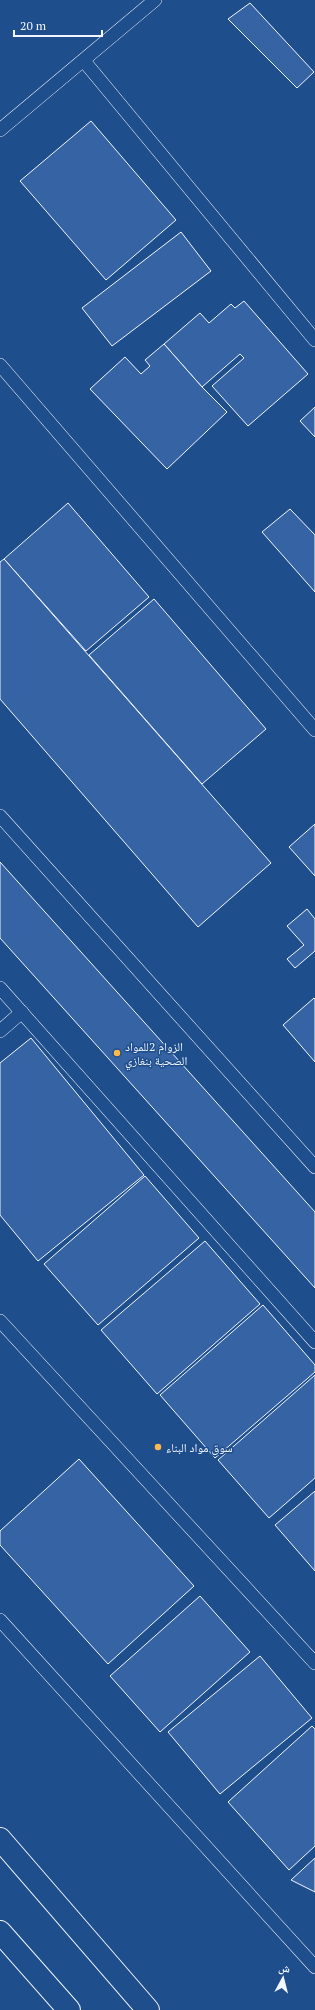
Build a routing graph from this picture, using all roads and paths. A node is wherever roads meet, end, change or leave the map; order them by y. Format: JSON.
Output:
{"nodes":[{"id":1,"x":155,"y":0,"type":"edge"},
{"id":2,"x":84,"y":61,"type":"junction"},
{"id":3,"x":0,"y":130,"type":"edge"},
{"id":4,"x":315,"y":340,"type":"edge"},
{"id":5,"x":0,"y":365,"type":"edge"},
{"id":6,"x":315,"y":730,"type":"edge"},
{"id":7,"x":0,"y":816,"type":"edge"},
{"id":8,"x":0,"y":988,"type":"edge"},
{"id":9,"x":22,"y":1012,"type":"junction"},
{"id":10,"x":0,"y":1030,"type":"edge"},
{"id":11,"x":315,"y":1168,"type":"edge"},
{"id":12,"x":0,"y":1321,"type":"edge"},
{"id":13,"x":315,"y":1342,"type":"edge"},
{"id":14,"x":0,"y":1620,"type":"edge"},
{"id":15,"x":315,"y":1664,"type":"edge"},
{"id":16,"x":0,"y":1839,"type":"edge"},
{"id":17,"x":0,"y":1932,"type":"edge"},
{"id":18,"x":315,"y":1967,"type":"edge"},
{"id":19,"x":69,"y":2010,"type":"edge"},
{"id":20,"x":148,"y":2010,"type":"edge"}],
"edges":[{"from":1,"to":2,"type":"lane"},
{"from":2,"to":3,"type":"lane"},
{"from":2,"to":4,"type":"lane"},
{"from":5,"to":6,"type":"lane"},
{"from":7,"to":11,"type":"lane"},
{"from":8,"to":9,"type":"lane"},
{"from":9,"to":10,"type":"lane"},
{"from":9,"to":13,"type":"lane"},
{"from":12,"to":15,"type":"lane"},
{"from":14,"to":18,"type":"lane"},
{"from":16,"to":20,"type":"main road"},
{"from":17,"to":19,"type":"main road"}]}
